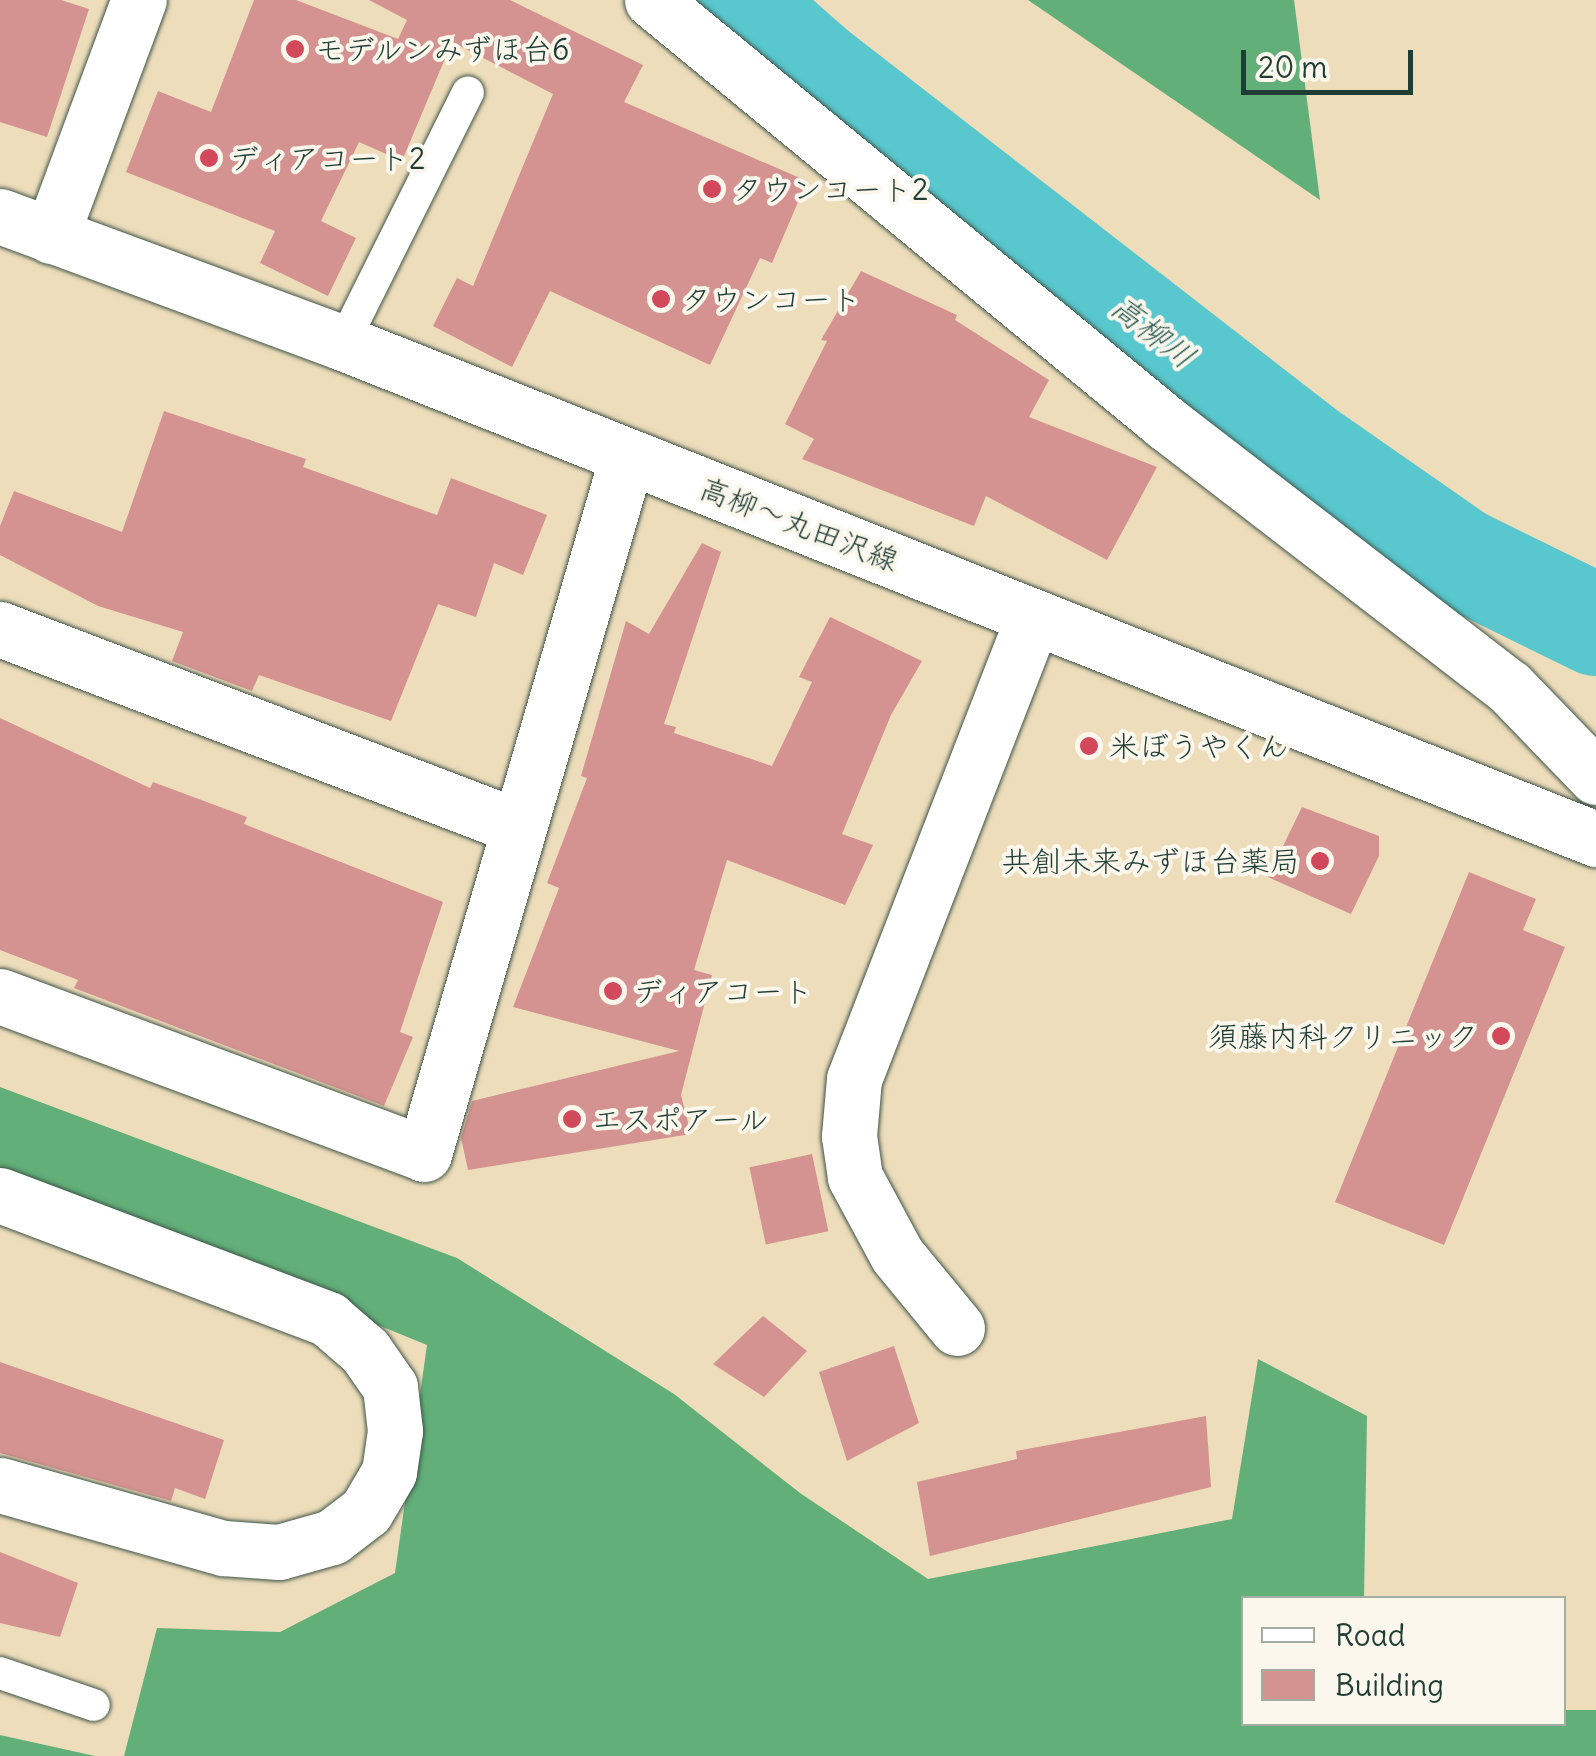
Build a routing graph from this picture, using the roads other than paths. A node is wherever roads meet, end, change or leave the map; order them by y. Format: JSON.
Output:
{"nodes":[{"id":1,"x":140,"y":0,"type":"edge"},
{"id":2,"x":652,"y":0,"type":"edge"},
{"id":3,"x":468,"y":92,"type":"dead end"},
{"id":4,"x":0,"y":216,"type":"edge"},
{"id":5,"x":51,"y":236,"type":"junction"},
{"id":6,"x":343,"y":343,"type":"junction"},
{"id":7,"x":627,"y":457,"type":"junction"},
{"id":8,"x":1033,"y":616,"type":"junction"},
{"id":9,"x":0,"y":628,"type":"edge"},
{"id":10,"x":1596,"y":776,"type":"edge"},
{"id":11,"x":519,"y":827,"type":"junction"},
{"id":12,"x":1596,"y":838,"type":"edge"},
{"id":13,"x":0,"y":996,"type":"edge"},
{"id":14,"x":0,"y":1195,"type":"edge"},
{"id":15,"x":956,"y":1328,"type":"dead end"},
{"id":16,"x":0,"y":1485,"type":"edge"},
{"id":17,"x":0,"y":1673,"type":"edge"},
{"id":18,"x":94,"y":1705,"type":"dead end"}],
"edges":[{"from":1,"to":5,"type":"street"},
{"from":2,"to":10,"type":"street"},
{"from":3,"to":6,"type":"lane"},
{"from":4,"to":5,"type":"street","name":"高柳～丸田沢線"},
{"from":5,"to":6,"type":"street","name":"高柳～丸田沢線"},
{"from":6,"to":7,"type":"street","name":"高柳～丸田沢線"},
{"from":7,"to":8,"type":"street","name":"高柳～丸田沢線"},
{"from":7,"to":11,"type":"street"},
{"from":8,"to":12,"type":"street","name":"高柳～丸田沢線"},
{"from":8,"to":15,"type":"street"},
{"from":9,"to":11,"type":"street"},
{"from":11,"to":13,"type":"street"},
{"from":14,"to":16,"type":"street"},
{"from":17,"to":18,"type":"lane"}]}
